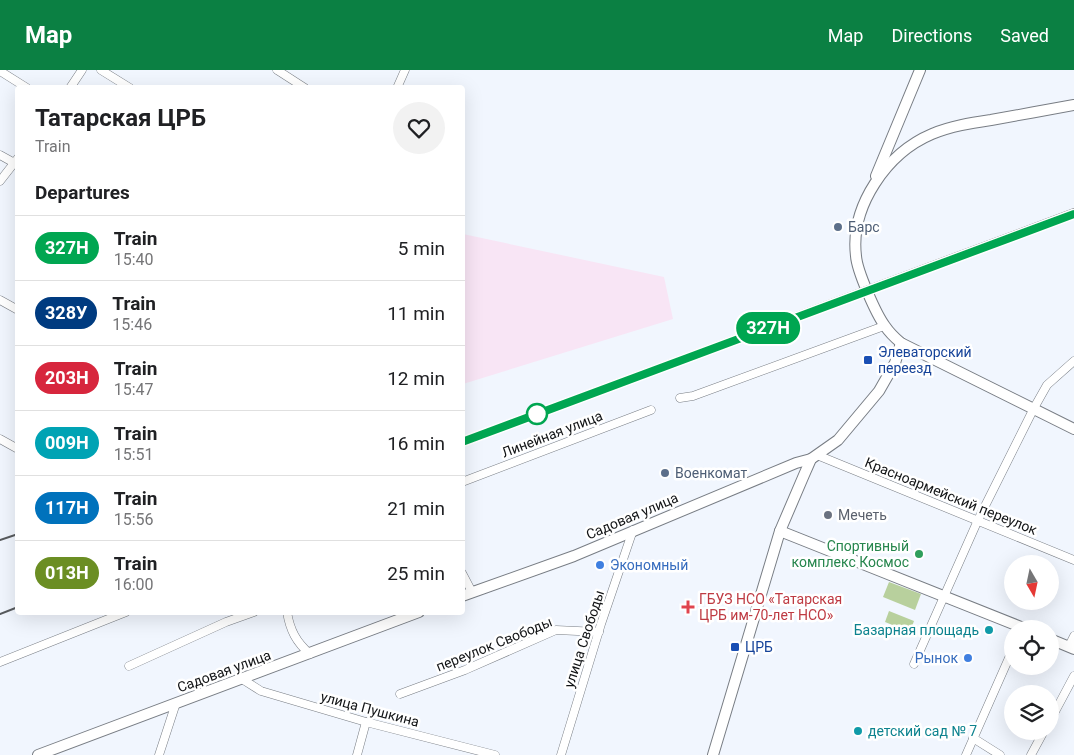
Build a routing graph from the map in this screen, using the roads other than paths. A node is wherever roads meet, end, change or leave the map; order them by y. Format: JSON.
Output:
{"nodes":[{"id":1,"x":82,"y":70,"type":"edge"},
{"id":2,"x":101,"y":70,"type":"edge"},
{"id":3,"x":277,"y":70,"type":"edge"},
{"id":4,"x":405,"y":70,"type":"edge"},
{"id":5,"x":920,"y":70,"type":"edge"},
{"id":6,"x":0,"y":71,"type":"edge"},
{"id":7,"x":22,"y":85,"type":"edge"},
{"id":8,"x":72,"y":85,"type":"edge"},
{"id":9,"x":125,"y":85,"type":"edge"},
{"id":10,"x":300,"y":85,"type":"edge"},
{"id":11,"x":398,"y":85,"type":"edge"},
{"id":12,"x":1074,"y":105,"type":"edge"},
{"id":13,"x":0,"y":155,"type":"edge"},
{"id":14,"x":15,"y":162,"type":"edge"},
{"id":15,"x":15,"y":163,"type":"edge"},
{"id":16,"x":0,"y":181,"type":"edge"},
{"id":17,"x":873,"y":184,"type":"junction"},
{"id":18,"x":0,"y":300,"type":"edge"},
{"id":19,"x":15,"y":308,"type":"edge"},
{"id":20,"x":884,"y":326,"type":"junction"},
{"id":21,"x":901,"y":343,"type":"junction"},
{"id":22,"x":1074,"y":361,"type":"edge"},
{"id":23,"x":680,"y":398,"type":"dead end"},
{"id":24,"x":1034,"y":408,"type":"junction"},
{"id":25,"x":651,"y":410,"type":"dead end"},
{"id":26,"x":1074,"y":428,"type":"edge"},
{"id":27,"x":0,"y":439,"type":"edge"},
{"id":28,"x":15,"y":447,"type":"edge"},
{"id":29,"x":814,"y":457,"type":"junction"},
{"id":30,"x":465,"y":481,"type":"edge"},
{"id":31,"x":978,"y":520,"type":"junction"},
{"id":32,"x":633,"y":530,"type":"junction"},
{"id":33,"x":780,"y":531,"type":"junction"},
{"id":34,"x":1074,"y":560,"type":"edge"},
{"id":35,"x":467,"y":594,"type":"edge"},
{"id":36,"x":945,"y":596,"type":"junction"},
{"id":37,"x":118,"y":615,"type":"edge"},
{"id":38,"x":246,"y":615,"type":"edge"},
{"id":39,"x":289,"y":615,"type":"edge"},
{"id":40,"x":411,"y":615,"type":"edge"},
{"id":41,"x":1004,"y":620,"type":"edge"},
{"id":42,"x":599,"y":632,"type":"junction"},
{"id":43,"x":1074,"y":636,"type":"edge"},
{"id":44,"x":1059,"y":643,"type":"edge"},
{"id":45,"x":1071,"y":648,"type":"edge"},
{"id":46,"x":310,"y":654,"type":"junction"},
{"id":47,"x":0,"y":662,"type":"edge"},
{"id":48,"x":914,"y":664,"type":"dead end"},
{"id":49,"x":129,"y":666,"type":"dead end"},
{"id":50,"x":1004,"y":669,"type":"edge"},
{"id":51,"x":1074,"y":676,"type":"edge"},
{"id":52,"x":242,"y":679,"type":"junction"},
{"id":53,"x":400,"y":694,"type":"dead end"},
{"id":54,"x":176,"y":703,"type":"junction"},
{"id":55,"x":1059,"y":704,"type":"edge"},
{"id":56,"x":366,"y":722,"type":"junction"},
{"id":57,"x":973,"y":738,"type":"junction"},
{"id":58,"x":1039,"y":740,"type":"edge"},
{"id":59,"x":38,"y":755,"type":"edge"},
{"id":60,"x":159,"y":755,"type":"edge"},
{"id":61,"x":357,"y":755,"type":"edge"},
{"id":62,"x":495,"y":755,"type":"edge"},
{"id":63,"x":561,"y":755,"type":"edge"},
{"id":64,"x":713,"y":755,"type":"edge"},
{"id":65,"x":966,"y":755,"type":"edge"},
{"id":66,"x":1000,"y":755,"type":"edge"},
{"id":67,"x":1031,"y":755,"type":"edge"}],
"edges":[{"from":1,"to":8,"type":"street"},
{"from":2,"to":9,"type":"street"},
{"from":3,"to":10,"type":"street"},
{"from":4,"to":11,"type":"street"},
{"from":5,"to":17,"type":"street"},
{"from":6,"to":7,"type":"street"},
{"from":12,"to":17,"type":"street"},
{"from":13,"to":14,"type":"street"},
{"from":15,"to":16,"type":"street"},
{"from":17,"to":20,"type":"street"},
{"from":18,"to":19,"type":"street"},
{"from":20,"to":21,"type":"street"},
{"from":20,"to":23,"type":"street"},
{"from":21,"to":24,"type":"street"},
{"from":21,"to":29,"type":"street"},
{"from":22,"to":24,"type":"street"},
{"from":24,"to":26,"type":"street"},
{"from":24,"to":31,"type":"street"},
{"from":25,"to":30,"type":"street","name":"Линейная улица"},
{"from":27,"to":28,"type":"street"},
{"from":29,"to":31,"type":"street","name":"Красноармейский переулок"},
{"from":29,"to":32,"type":"street","name":"Садовая улица"},
{"from":29,"to":33,"type":"street"},
{"from":31,"to":34,"type":"street","name":"Красноармейский переулок"},
{"from":31,"to":36,"type":"street"},
{"from":32,"to":35,"type":"street","name":"Садовая улица"},
{"from":32,"to":42,"type":"street","name":"улица Свободы"},
{"from":33,"to":36,"type":"street"},
{"from":33,"to":64,"type":"street"},
{"from":36,"to":41,"type":"street"},
{"from":36,"to":48,"type":"street"},
{"from":37,"to":47,"type":"street"},
{"from":38,"to":49,"type":"street"},
{"from":39,"to":46,"type":"street"},
{"from":40,"to":46,"type":"street","name":"Садовая улица"},
{"from":42,"to":53,"type":"street","name":"переулок Свободы"},
{"from":42,"to":63,"type":"street","name":"улица Свободы"},
{"from":43,"to":45,"type":"street"},
{"from":44,"to":45,"type":"street"},
{"from":46,"to":52,"type":"street","name":"Садовая улица"},
{"from":50,"to":57,"type":"street"},
{"from":51,"to":55,"type":"street"},
{"from":52,"to":54,"type":"street","name":"Садовая улица"},
{"from":52,"to":56,"type":"street","name":"улица Пушкина"},
{"from":54,"to":59,"type":"street","name":"Садовая улица"},
{"from":54,"to":60,"type":"street"},
{"from":56,"to":61,"type":"street"},
{"from":56,"to":62,"type":"street","name":"улица Пушкина"},
{"from":57,"to":65,"type":"street"},
{"from":57,"to":66,"type":"street"},
{"from":58,"to":67,"type":"street"}]}
